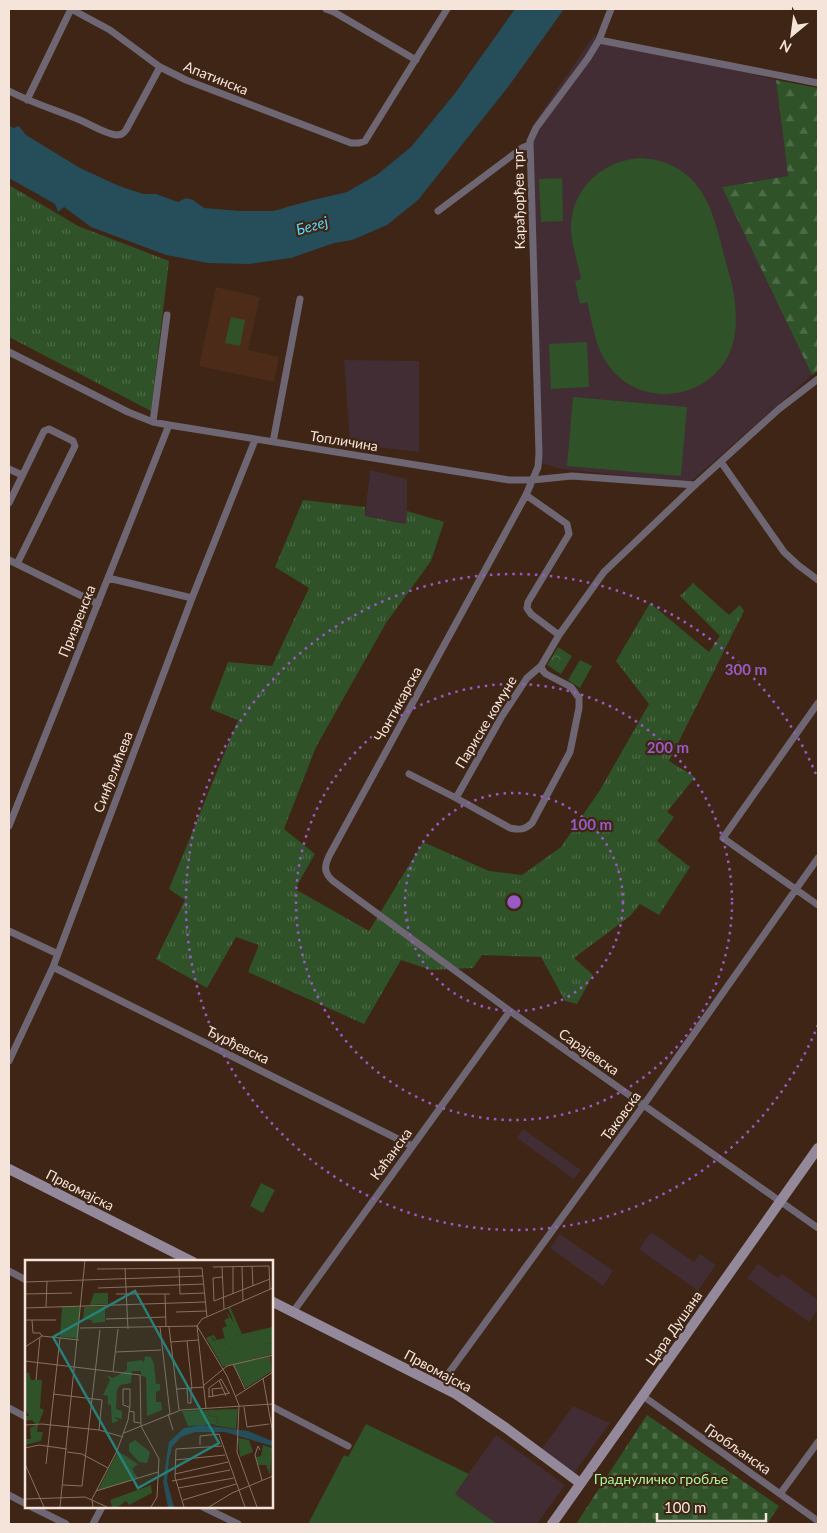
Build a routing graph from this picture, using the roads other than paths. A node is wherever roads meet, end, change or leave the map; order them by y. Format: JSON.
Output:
{"nodes":[{"id":1,"x":71,"y":9,"type":"edge"},
{"id":2,"x":326,"y":9,"type":"edge"},
{"id":3,"x":447,"y":9,"type":"edge"},
{"id":4,"x":611,"y":9,"type":"edge"},
{"id":5,"x":599,"y":40,"type":"junction"},
{"id":6,"x":416,"y":60,"type":"junction"},
{"id":7,"x":160,"y":67,"type":"junction"},
{"id":8,"x":818,"y":83,"type":"edge"},
{"id":9,"x":9,"y":91,"type":"edge"},
{"id":10,"x":27,"y":100,"type":"junction"},
{"id":11,"x":529,"y":145,"type":"junction"},
{"id":12,"x":438,"y":211,"type":"dead end"},
{"id":13,"x":300,"y":299,"type":"dead end"},
{"id":14,"x":167,"y":315,"type":"dead end"},
{"id":15,"x":9,"y":352,"type":"edge"},
{"id":16,"x":818,"y":379,"type":"edge"},
{"id":17,"x":153,"y":422,"type":"junction"},
{"id":18,"x":169,"y":425,"type":"junction"},
{"id":19,"x":255,"y":440,"type":"junction"},
{"id":20,"x":273,"y":442,"type":"junction"},
{"id":21,"x":721,"y":462,"type":"junction"},
{"id":22,"x":9,"y":469,"type":"edge"},
{"id":23,"x":22,"y":475,"type":"junction"},
{"id":24,"x":532,"y":480,"type":"junction"},
{"id":25,"x":695,"y":485,"type":"junction"},
{"id":26,"x":526,"y":495,"type":"junction"},
{"id":27,"x":9,"y":503,"type":"edge"},
{"id":28,"x":9,"y":560,"type":"edge"},
{"id":29,"x":17,"y":564,"type":"junction"},
{"id":30,"x":108,"y":578,"type":"junction"},
{"id":31,"x":818,"y":580,"type":"edge"},
{"id":32,"x":192,"y":598,"type":"junction"},
{"id":33,"x":98,"y":604,"type":"junction"},
{"id":34,"x":559,"y":635,"type":"junction"},
{"id":35,"x":541,"y":666,"type":"junction"},
{"id":36,"x":818,"y":703,"type":"edge"},
{"id":37,"x":409,"y":774,"type":"dead end"},
{"id":38,"x":456,"y":798,"type":"junction"},
{"id":39,"x":9,"y":826,"type":"edge"},
{"id":40,"x":818,"y":858,"type":"edge"},
{"id":41,"x":796,"y":890,"type":"junction"},
{"id":42,"x":818,"y":906,"type":"edge"},
{"id":43,"x":372,"y":910,"type":"joint"},
{"id":44,"x":9,"y":931,"type":"edge"},
{"id":45,"x":58,"y":954,"type":"junction"},
{"id":46,"x":53,"y":968,"type":"junction"},
{"id":47,"x":510,"y":1012,"type":"junction"},
{"id":48,"x":9,"y":1061,"type":"edge"},
{"id":49,"x":644,"y":1106,"type":"junction"},
{"id":50,"x":412,"y":1146,"type":"junction"},
{"id":51,"x":818,"y":1148,"type":"edge"},
{"id":52,"x":9,"y":1169,"type":"edge"},
{"id":53,"x":780,"y":1201,"type":"junction"},
{"id":54,"x":818,"y":1228,"type":"edge"},
{"id":55,"x":189,"y":1260,"type":"edge"},
{"id":56,"x":9,"y":1271,"type":"edge"},
{"id":57,"x":25,"y":1279,"type":"edge"},
{"id":58,"x":272,"y":1302,"type":"edge"},
{"id":59,"x":293,"y":1312,"type":"junction"},
{"id":60,"x":440,"y":1385,"type":"junction"},
{"id":61,"x":643,"y":1396,"type":"junction"},
{"id":62,"x":272,"y":1407,"type":"edge"},
{"id":63,"x":9,"y":1408,"type":"edge"},
{"id":64,"x":25,"y":1416,"type":"edge"},
{"id":65,"x":818,"y":1442,"type":"edge"},
{"id":66,"x":348,"y":1446,"type":"dead end"},
{"id":67,"x":580,"y":1483,"type":"junction"},
{"id":68,"x":780,"y":1494,"type":"junction"},
{"id":69,"x":9,"y":1495,"type":"edge"},
{"id":70,"x":25,"y":1503,"type":"edge"},
{"id":71,"x":34,"y":1508,"type":"edge"},
{"id":72,"x":101,"y":1508,"type":"edge"},
{"id":73,"x":205,"y":1508,"type":"edge"},
{"id":74,"x":818,"y":1521,"type":"edge"},
{"id":75,"x":66,"y":1524,"type":"edge"},
{"id":76,"x":93,"y":1524,"type":"edge"},
{"id":77,"x":238,"y":1524,"type":"edge"},
{"id":78,"x":552,"y":1524,"type":"edge"}],
"edges":[{"from":1,"to":7,"type":"street","name":"Апатинска"},
{"from":1,"to":10,"type":"street"},
{"from":2,"to":6,"type":"street"},
{"from":3,"to":6,"type":"street"},
{"from":4,"to":5,"type":"street","name":"Карађорђев трг"},
{"from":5,"to":8,"type":"street"},
{"from":5,"to":11,"type":"street","name":"Карађорђев трг"},
{"from":6,"to":7,"type":"street","name":"Апатинска"},
{"from":7,"to":10,"type":"street"},
{"from":9,"to":10,"type":"street"},
{"from":11,"to":12,"type":"street"},
{"from":11,"to":24,"type":"street","name":"Карађорђев трг"},
{"from":13,"to":20,"type":"street"},
{"from":14,"to":17,"type":"street"},
{"from":15,"to":17,"type":"street","name":"Топличина"},
{"from":16,"to":21,"type":"street"},
{"from":17,"to":18,"type":"street","name":"Топличина"},
{"from":18,"to":19,"type":"street","name":"Топличина"},
{"from":18,"to":30,"type":"street","name":"Призренска"},
{"from":19,"to":20,"type":"street","name":"Топличина"},
{"from":19,"to":32,"type":"street","name":"Синђелићева"},
{"from":20,"to":24,"type":"street","name":"Топличина"},
{"from":21,"to":25,"type":"street"},
{"from":21,"to":31,"type":"street"},
{"from":22,"to":23,"type":"street"},
{"from":23,"to":27,"type":"street"},
{"from":23,"to":29,"type":"street"},
{"from":24,"to":25,"type":"street"},
{"from":24,"to":26,"type":"street","name":"Карађорђев трг"},
{"from":25,"to":34,"type":"street"},
{"from":26,"to":34,"type":"street"},
{"from":26,"to":43,"type":"street","name":"Чонтикарска"},
{"from":28,"to":29,"type":"street"},
{"from":29,"to":33,"type":"street"},
{"from":30,"to":32,"type":"street"},
{"from":30,"to":33,"type":"street","name":"Призренска"},
{"from":32,"to":45,"type":"street","name":"Синђелићева"},
{"from":33,"to":39,"type":"street","name":"Призренска"},
{"from":34,"to":35,"type":"street"},
{"from":35,"to":38,"type":"street","name":"Париске комуне"},
{"from":35,"to":38,"type":"street"},
{"from":36,"to":41,"type":"street"},
{"from":37,"to":38,"type":"street"},
{"from":40,"to":41,"type":"street","name":"Таковска"},
{"from":41,"to":42,"type":"street"},
{"from":41,"to":49,"type":"street","name":"Таковска"},
{"from":43,"to":47,"type":"street","name":"Сарајевска"},
{"from":44,"to":45,"type":"street"},
{"from":45,"to":46,"type":"street","name":"Синђелићева"},
{"from":46,"to":48,"type":"street","name":"Синђелићева"},
{"from":46,"to":50,"type":"street","name":"Ђурђевска"},
{"from":47,"to":49,"type":"street","name":"Сарајевска"},
{"from":47,"to":50,"type":"street","name":"Каћанска"},
{"from":49,"to":53,"type":"street","name":"Сарајевска"},
{"from":49,"to":60,"type":"street","name":"Таковска"},
{"from":50,"to":59,"type":"street","name":"Каћанска"},
{"from":51,"to":53,"type":"street","name":"Цара Душана"},
{"from":52,"to":55,"type":"street","name":"Првомајска"},
{"from":53,"to":54,"type":"street","name":"Сарајевска"},
{"from":53,"to":61,"type":"street","name":"Цара Душана"},
{"from":56,"to":57,"type":"street"},
{"from":58,"to":59,"type":"street","name":"Првомајска"},
{"from":59,"to":60,"type":"street","name":"Првомајска"},
{"from":60,"to":67,"type":"street","name":"Првомајска"},
{"from":61,"to":67,"type":"street","name":"Цара Душана"},
{"from":61,"to":68,"type":"street","name":"Гробљанска"},
{"from":62,"to":66,"type":"street"},
{"from":63,"to":64,"type":"street"},
{"from":65,"to":68,"type":"street"},
{"from":67,"to":78,"type":"street","name":"Цара Душана"},
{"from":68,"to":74,"type":"street","name":"Гробљанска"},
{"from":69,"to":70,"type":"street"},
{"from":71,"to":75,"type":"street"},
{"from":72,"to":76,"type":"street"},
{"from":73,"to":77,"type":"street"}]}
